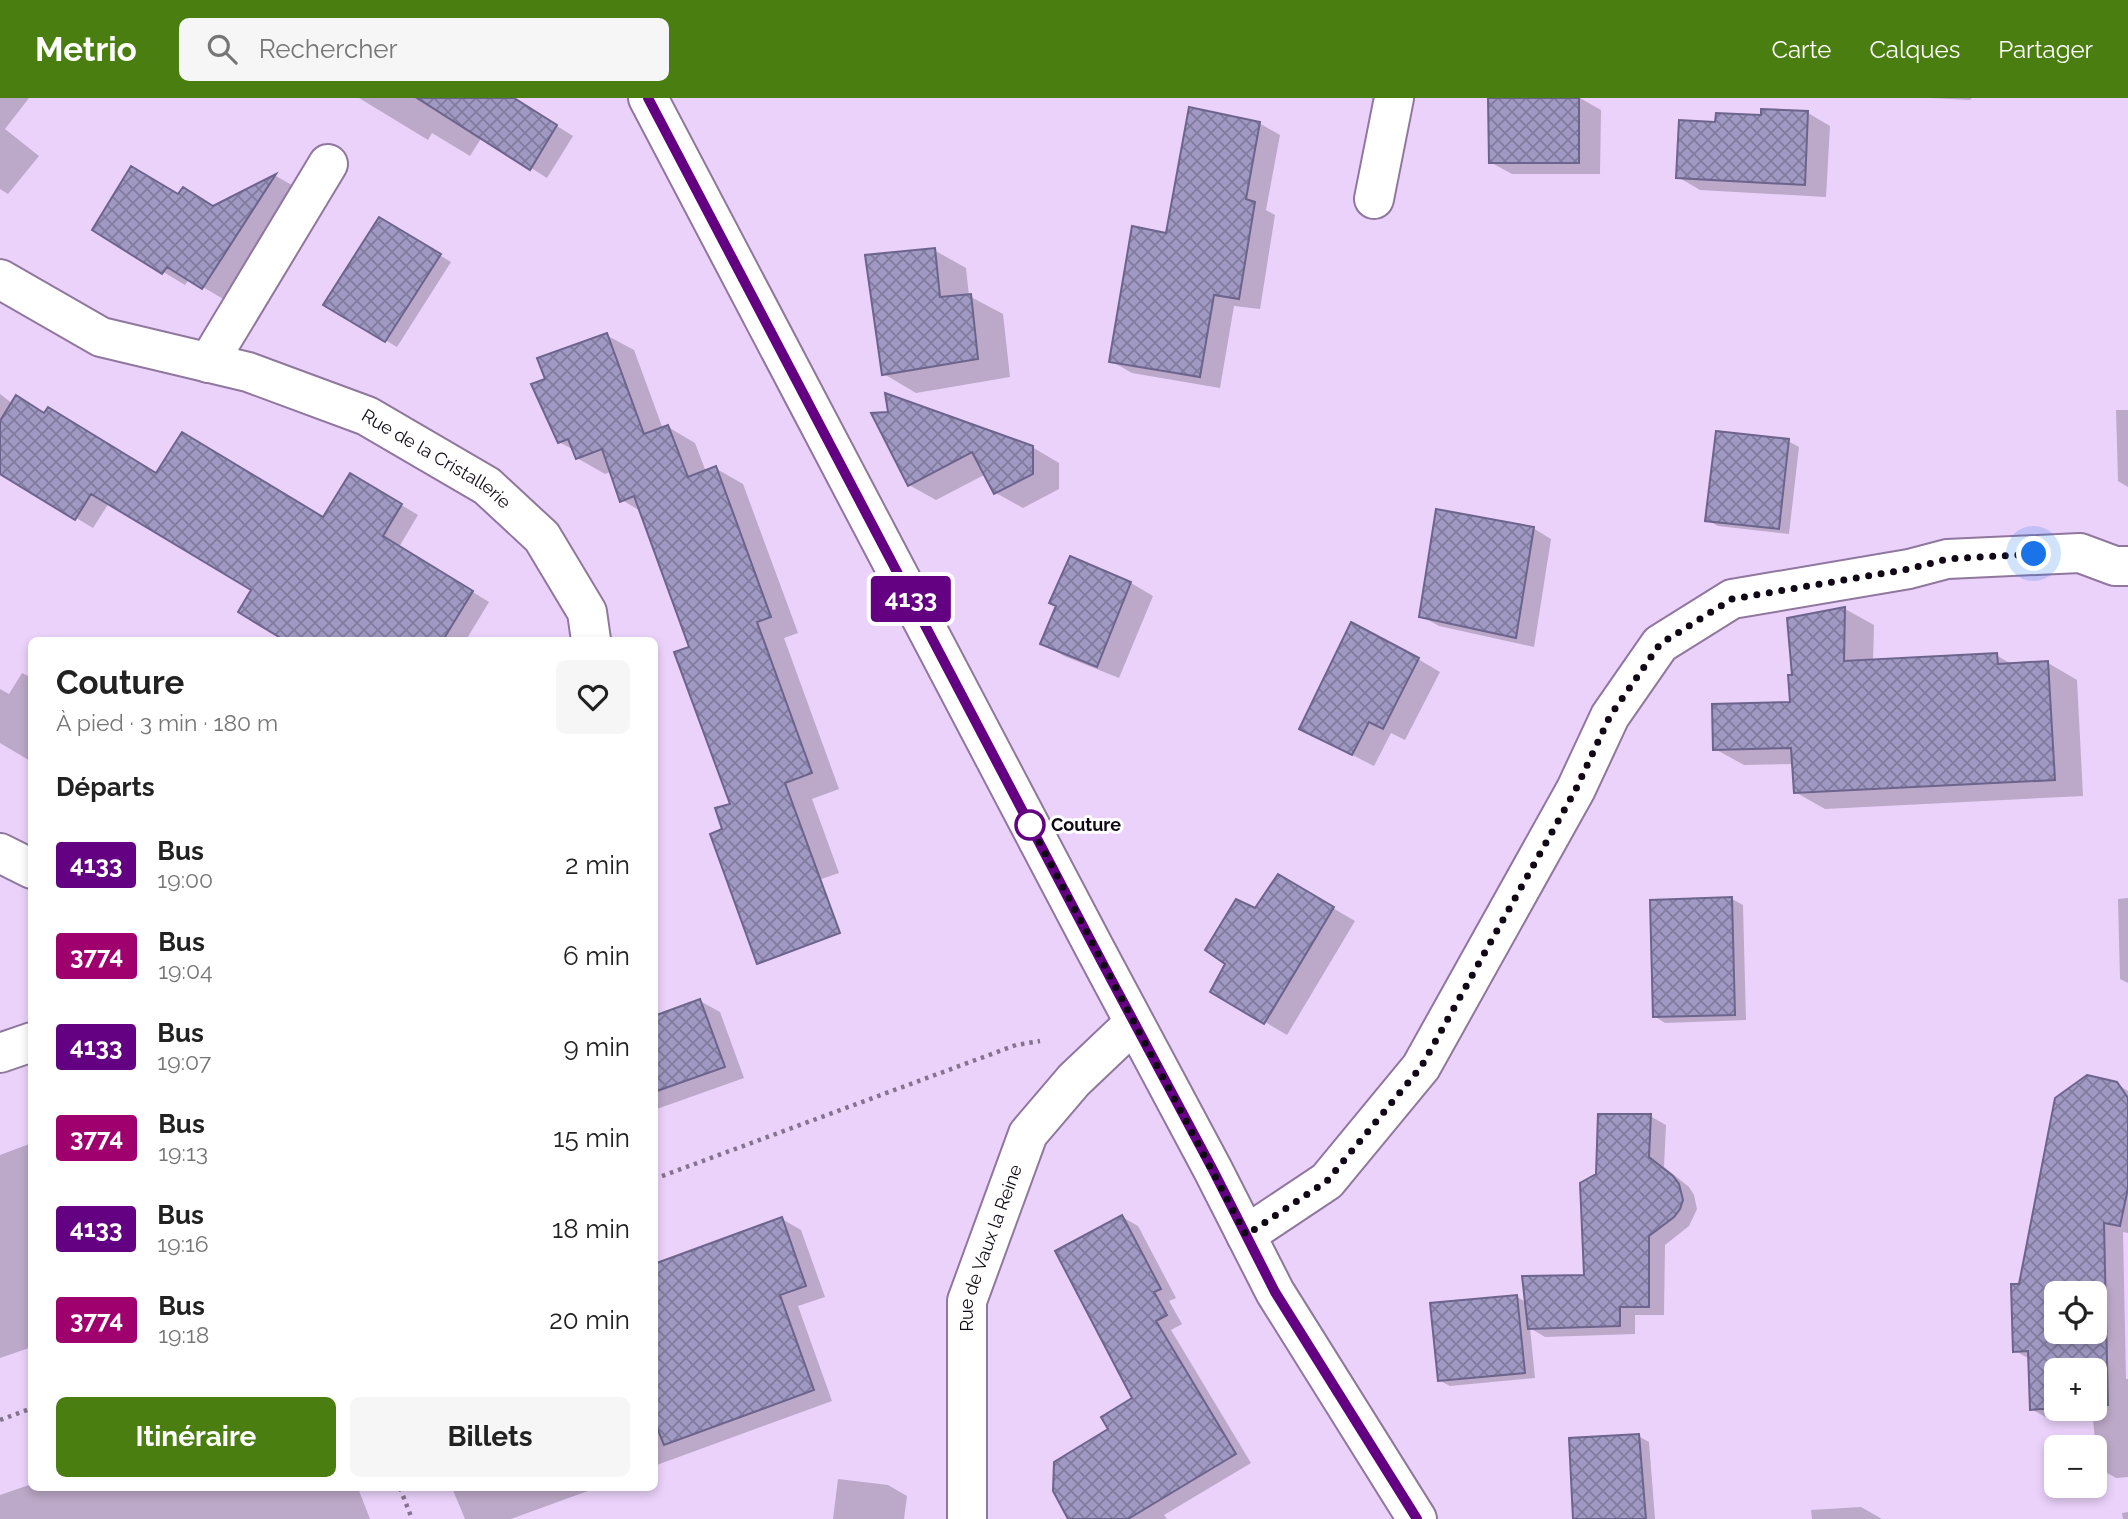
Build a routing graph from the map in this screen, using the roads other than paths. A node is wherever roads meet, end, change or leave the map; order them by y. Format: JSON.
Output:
{"nodes":[{"id":1,"x":648,"y":98,"type":"edge"},
{"id":2,"x":1394,"y":98,"type":"edge"},
{"id":3,"x":328,"y":164,"type":"dead end"},
{"id":4,"x":1374,"y":198,"type":"dead end"},
{"id":5,"x":0,"y":279,"type":"edge"},
{"id":6,"x":208,"y":363,"type":"junction"},
{"id":7,"x":2128,"y":566,"type":"edge"},
{"id":8,"x":591,"y":637,"type":"edge"},
{"id":9,"x":0,"y":853,"type":"edge"},
{"id":10,"x":28,"y":867,"type":"edge"},
{"id":11,"x":1134,"y":1024,"type":"junction"},
{"id":12,"x":28,"y":1043,"type":"edge"},
{"id":13,"x":0,"y":1053,"type":"edge"},
{"id":14,"x":1246,"y":1235,"type":"junction"},
{"id":15,"x":967,"y":1519,"type":"edge"},
{"id":16,"x":1417,"y":1519,"type":"edge"}],
"edges":[{"from":1,"to":11,"type":"street"},
{"from":2,"to":4,"type":"street"},
{"from":3,"to":6,"type":"street"},
{"from":5,"to":6,"type":"street","name":"Rue de la Cristallerie"},
{"from":6,"to":8,"type":"street","name":"Rue de la Cristallerie"},
{"from":7,"to":14,"type":"street"},
{"from":9,"to":10,"type":"street"},
{"from":11,"to":14,"type":"street"},
{"from":11,"to":15,"type":"street","name":"Rue de Vaux la Reine"},
{"from":12,"to":13,"type":"street"},
{"from":14,"to":16,"type":"street"}]}
